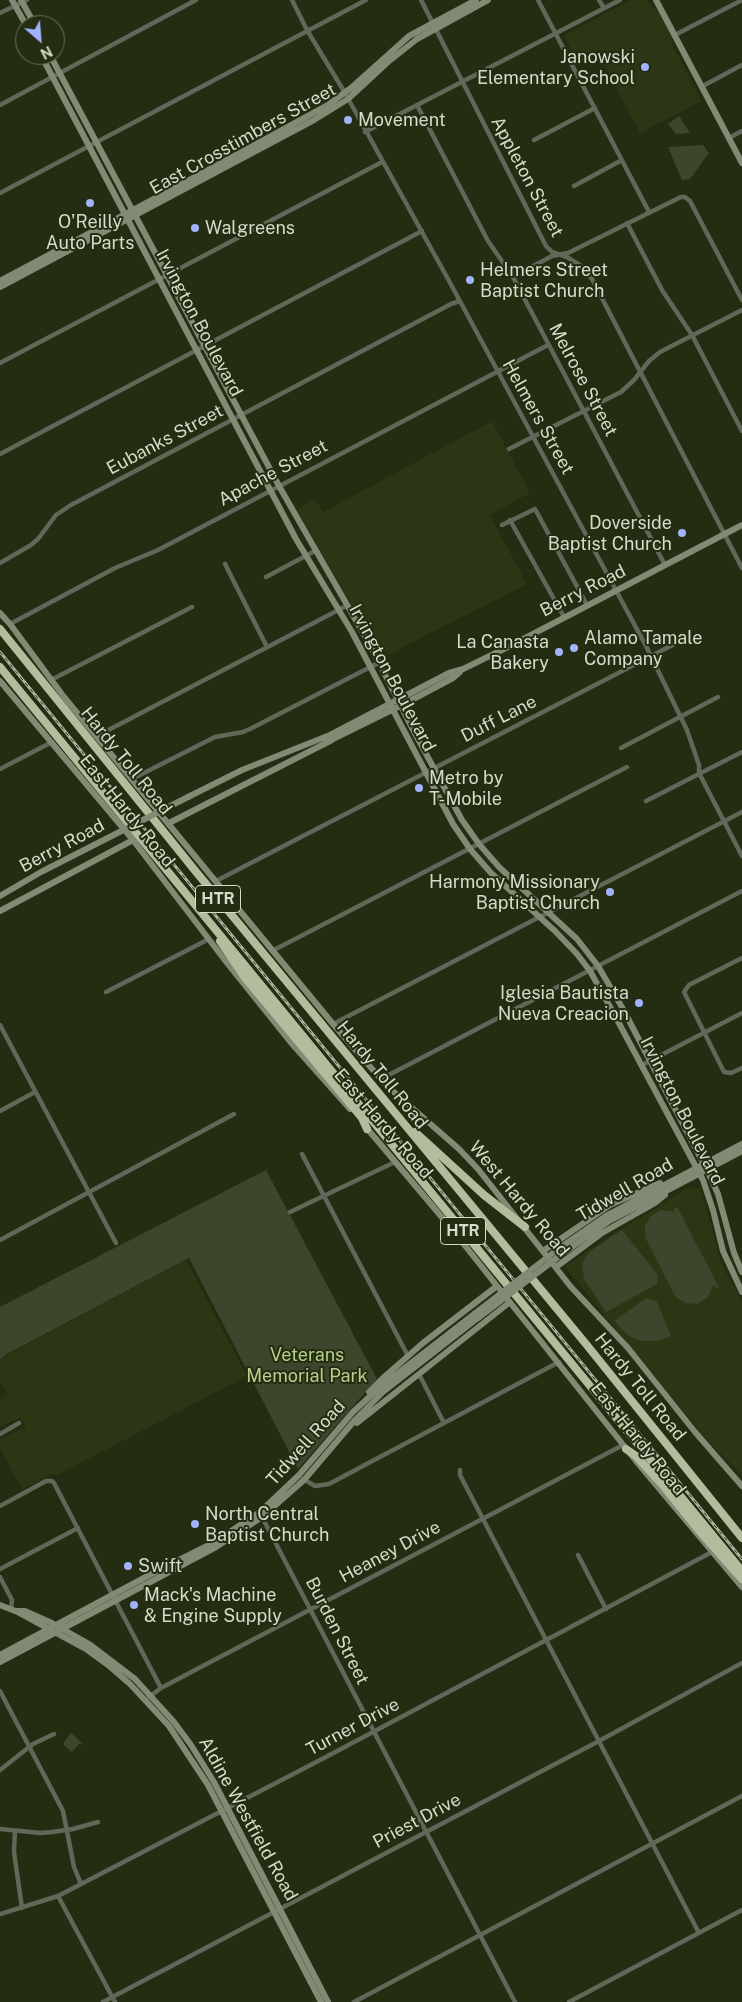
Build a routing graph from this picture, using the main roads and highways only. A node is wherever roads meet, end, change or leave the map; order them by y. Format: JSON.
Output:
{"nodes":[{"id":1,"x":476,"y":0,"type":"edge"},
{"id":2,"x":488,"y":0,"type":"edge"},
{"id":3,"x":656,"y":0,"type":"edge"},
{"id":4,"x":24,"y":1,"type":"edge"},
{"id":5,"x":14,"y":3,"type":"edge"},
{"id":6,"x":21,"y":15,"type":"edge"},
{"id":7,"x":30,"y":15,"type":"edge"},
{"id":8,"x":435,"y":25,"type":"junction"},
{"id":9,"x":46,"y":65,"type":"edge"},
{"id":10,"x":56,"y":65,"type":"edge"},
{"id":11,"x":78,"y":107,"type":"junction"},
{"id":12,"x":71,"y":111,"type":"junction"},
{"id":13,"x":742,"y":163,"type":"edge"},
{"id":14,"x":116,"y":178,"type":"junction"},
{"id":15,"x":108,"y":182,"type":"junction"},
{"id":16,"x":134,"y":213,"type":"junction"},
{"id":17,"x":127,"y":217,"type":"junction"},
{"id":18,"x":18,"y":274,"type":"junction"},
{"id":19,"x":0,"y":280,"type":"edge"},
{"id":20,"x":0,"y":287,"type":"edge"},
{"id":21,"x":742,"y":525,"type":"edge"},
{"id":22,"x":326,"y":589,"type":"junction"},
{"id":23,"x":341,"y":594,"type":"junction"},
{"id":24,"x":0,"y":613,"type":"edge"},
{"id":25,"x":0,"y":624,"type":"edge"},
{"id":26,"x":0,"y":630,"type":"edge"},
{"id":27,"x":0,"y":667,"type":"edge"},
{"id":28,"x":0,"y":681,"type":"edge"},
{"id":29,"x":43,"y":682,"type":"junction"},
{"id":30,"x":400,"y":702,"type":"junction"},
{"id":31,"x":392,"y":706,"type":"junction"},
{"id":32,"x":332,"y":740,"type":"junction"},
{"id":33,"x":302,"y":747,"type":"junction"},
{"id":34,"x":267,"y":760,"type":"junction"},
{"id":35,"x":270,"y":770,"type":"junction"},
{"id":36,"x":169,"y":823,"type":"junction"},
{"id":37,"x":133,"y":840,"type":"junction"},
{"id":38,"x":184,"y":891,"type":"junction"},
{"id":39,"x":0,"y":897,"type":"edge"},
{"id":40,"x":2,"y":910,"type":"edge"},
{"id":41,"x":678,"y":1112,"type":"junction"},
{"id":42,"x":395,"y":1115,"type":"junction"},
{"id":43,"x":669,"y":1117,"type":"junction"},
{"id":44,"x":368,"y":1129,"type":"junction"},
{"id":45,"x":742,"y":1144,"type":"edge"},
{"id":46,"x":742,"y":1151,"type":"edge"},
{"id":47,"x":706,"y":1166,"type":"junction"},
{"id":48,"x":698,"y":1170,"type":"junction"},
{"id":49,"x":678,"y":1177,"type":"junction"},
{"id":50,"x":525,"y":1227,"type":"junction"},
{"id":51,"x":717,"y":1227,"type":"junction"},
{"id":52,"x":553,"y":1244,"type":"junction"},
{"id":53,"x":543,"y":1251,"type":"junction"},
{"id":54,"x":734,"y":1253,"type":"junction"},
{"id":55,"x":562,"y":1254,"type":"junction"},
{"id":56,"x":556,"y":1267,"type":"junction"},
{"id":57,"x":741,"y":1268,"type":"edge"},
{"id":58,"x":497,"y":1286,"type":"junction"},
{"id":59,"x":742,"y":1292,"type":"edge"},
{"id":60,"x":485,"y":1295,"type":"junction"},
{"id":61,"x":510,"y":1302,"type":"junction"},
{"id":62,"x":501,"y":1309,"type":"junction"},
{"id":63,"x":476,"y":1316,"type":"junction"},
{"id":64,"x":354,"y":1412,"type":"junction"},
{"id":65,"x":334,"y":1443,"type":"junction"},
{"id":66,"x":624,"y":1447,"type":"junction"},
{"id":67,"x":302,"y":1477,"type":"junction"},
{"id":68,"x":742,"y":1486,"type":"edge"},
{"id":69,"x":742,"y":1538,"type":"edge"},
{"id":70,"x":742,"y":1571,"type":"edge"},
{"id":71,"x":742,"y":1579,"type":"edge"},
{"id":72,"x":742,"y":1587,"type":"edge"},
{"id":73,"x":0,"y":1605,"type":"edge"},
{"id":74,"x":56,"y":1629,"type":"junction"},
{"id":75,"x":0,"y":1655,"type":"edge"},
{"id":76,"x":0,"y":1662,"type":"edge"},
{"id":77,"x":304,"y":1963,"type":"junction"},
{"id":78,"x":321,"y":2002,"type":"edge"},
{"id":79,"x":328,"y":2002,"type":"edge"}],
"edges":[{"from":1,"to":8,"type":"main road","name":"East Crosstimbers Street"},
{"from":2,"to":8,"type":"main road","name":"East Crosstimbers Street"},
{"from":3,"to":13,"type":"main road"},
{"from":4,"to":7,"type":"main road"},
{"from":5,"to":6,"type":"main road"},
{"from":8,"to":16,"type":"main road","name":"East Crosstimbers Street"},
{"from":9,"to":12,"type":"main road","name":"Irvington Boulevard"},
{"from":10,"to":11,"type":"main road","name":"Irvington Boulevard"},
{"from":11,"to":12,"type":"main road"},
{"from":11,"to":14,"type":"main road","name":"Irvington Boulevard"},
{"from":12,"to":15,"type":"main road","name":"Irvington Boulevard"},
{"from":14,"to":15,"type":"main road"},
{"from":14,"to":16,"type":"main road","name":"Irvington Boulevard"},
{"from":15,"to":17,"type":"main road","name":"Irvington Boulevard"},
{"from":16,"to":17,"type":"main road","name":"East Crosstimbers Street"},
{"from":16,"to":23,"type":"main road","name":"Irvington Boulevard"},
{"from":17,"to":18,"type":"main road","name":"East Crosstimbers Street"},
{"from":17,"to":22,"type":"main road","name":"Irvington Boulevard"},
{"from":18,"to":19,"type":"main road","name":"East Crosstimbers Street"},
{"from":18,"to":20,"type":"main road","name":"East Crosstimbers Street"},
{"from":21,"to":30,"type":"main road","name":"Berry Road"},
{"from":22,"to":23,"type":"main road"},
{"from":22,"to":31,"type":"main road","name":"Irvington Boulevard"},
{"from":23,"to":30,"type":"main road","name":"Irvington Boulevard"},
{"from":24,"to":36,"type":"main road","name":"West Hardy Road"},
{"from":25,"to":29,"type":"highway"},
{"from":26,"to":29,"type":"highway","name":"Hardy Toll Road","number":"HTR"},
{"from":27,"to":38,"type":"highway","name":"Hardy Toll Road","number":"HTR"},
{"from":28,"to":37,"type":"main road","name":"East Hardy Road"},
{"from":29,"to":42,"type":"highway","name":"Hardy Toll Road","number":"HTR"},
{"from":30,"to":31,"type":"main road","name":"Berry Road"},
{"from":30,"to":41,"type":"main road","name":"Irvington Boulevard"},
{"from":31,"to":32,"type":"main road","name":"Berry Road"},
{"from":31,"to":33,"type":"main road","name":"Berry Road"},
{"from":31,"to":43,"type":"main road","name":"Irvington Boulevard"},
{"from":32,"to":33,"type":"main road","name":"Berry Road"},
{"from":32,"to":35,"type":"main road"},
{"from":33,"to":34,"type":"main road","name":"Berry Road"},
{"from":34,"to":35,"type":"main road"},
{"from":34,"to":39,"type":"main road","name":"Berry Road","bridge":true},
{"from":35,"to":36,"type":"main road"},
{"from":36,"to":50,"type":"main road","name":"West Hardy Road"},
{"from":37,"to":40,"type":"main road"},
{"from":37,"to":44,"type":"main road","name":"East Hardy Road"},
{"from":38,"to":44,"type":"highway"},
{"from":38,"to":70,"type":"highway","name":"Hardy Toll Road","number":"HTR"},
{"from":39,"to":40,"type":"main road"},
{"from":41,"to":43,"type":"main road"},
{"from":41,"to":47,"type":"main road","name":"Irvington Boulevard"},
{"from":42,"to":50,"type":"highway"},
{"from":42,"to":69,"type":"highway","name":"Hardy Toll Road","number":"HTR"},
{"from":43,"to":48,"type":"main road","name":"Irvington Boulevard"},
{"from":44,"to":58,"type":"main road","name":"East Hardy Road"},
{"from":45,"to":47,"type":"main road","name":"Tidwell Road"},
{"from":46,"to":47,"type":"main road","name":"Tidwell Road"},
{"from":47,"to":48,"type":"main road","name":"Tidwell Road"},
{"from":47,"to":54,"type":"main road","name":"Irvington Boulevard"},
{"from":48,"to":49,"type":"main road","name":"Tidwell Road"},
{"from":48,"to":51,"type":"main road","name":"Irvington Boulevard"},
{"from":48,"to":55,"type":"main road","name":"Tidwell Road"},
{"from":49,"to":52,"type":"main road"},
{"from":49,"to":55,"type":"main road","name":"Tidwell Road"},
{"from":50,"to":53,"type":"main road","name":"West Hardy Road"},
{"from":51,"to":54,"type":"main road"},
{"from":51,"to":59,"type":"main road","name":"Irvington Boulevard"},
{"from":52,"to":53,"type":"main road"},
{"from":52,"to":55,"type":"main road"},
{"from":53,"to":56,"type":"main road","name":"West Hardy Road"},
{"from":54,"to":57,"type":"main road","name":"Irvington Boulevard"},
{"from":55,"to":56,"type":"main road"},
{"from":55,"to":63,"type":"main road","name":"Tidwell Road","bridge":true},
{"from":56,"to":68,"type":"main road","name":"West Hardy Road"},
{"from":58,"to":60,"type":"main road"},
{"from":58,"to":61,"type":"main road","name":"East Hardy Road"},
{"from":60,"to":62,"type":"main road"},
{"from":60,"to":64,"type":"main road"},
{"from":61,"to":62,"type":"main road"},
{"from":61,"to":66,"type":"main road","name":"East Hardy Road"},
{"from":62,"to":65,"type":"main road"},
{"from":63,"to":64,"type":"main road","name":"Tidwell Road"},
{"from":63,"to":65,"type":"main road","name":"Tidwell Road"},
{"from":64,"to":67,"type":"main road","name":"Tidwell Road"},
{"from":65,"to":67,"type":"main road","name":"Tidwell Road"},
{"from":66,"to":71,"type":"highway"},
{"from":66,"to":72,"type":"main road","name":"East Hardy Road"},
{"from":67,"to":74,"type":"main road","name":"Tidwell Road"},
{"from":73,"to":74,"type":"main road","name":"Aldine Westfield Road"},
{"from":74,"to":75,"type":"main road","name":"Tidwell Road"},
{"from":74,"to":76,"type":"main road","name":"Tidwell Road"},
{"from":74,"to":77,"type":"main road","name":"Aldine Westfield Road"},
{"from":77,"to":78,"type":"main road","name":"Aldine Westfield Road"},
{"from":77,"to":79,"type":"main road","name":"Aldine Westfield Road"}]}
